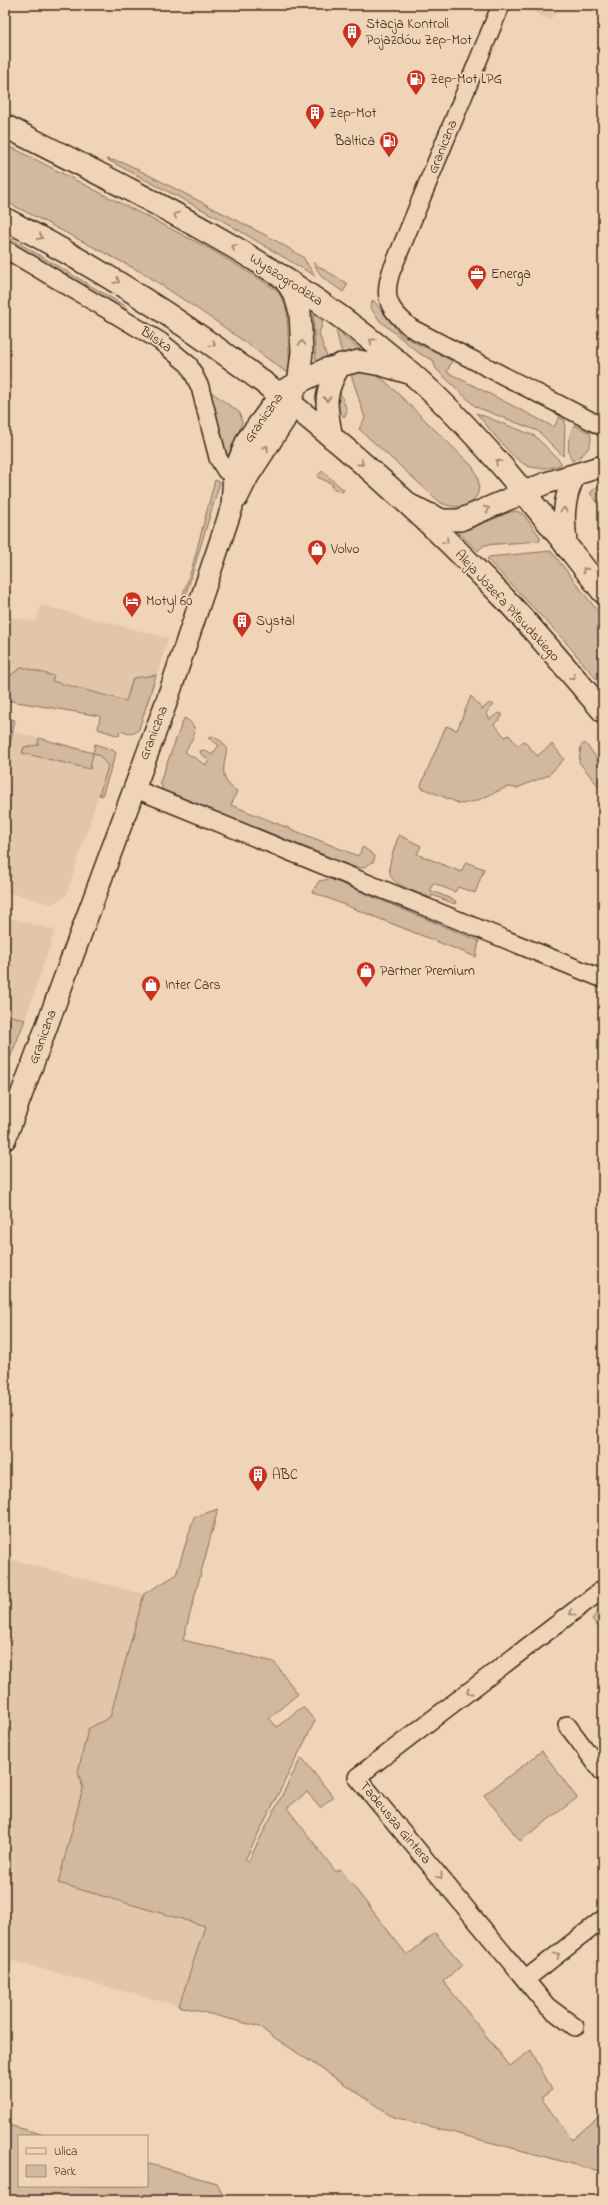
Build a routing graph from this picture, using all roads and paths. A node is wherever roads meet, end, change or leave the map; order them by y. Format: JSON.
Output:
{"nodes":[{"id":1,"x":501,"y":5,"type":"edge"},
{"id":2,"x":5,"y":119,"type":"edge"},
{"id":3,"x":5,"y":126,"type":"edge"},
{"id":4,"x":83,"y":166,"type":"junction"},
{"id":5,"x":5,"y":219,"type":"edge"},
{"id":6,"x":5,"y":249,"type":"edge"},
{"id":7,"x":284,"y":276,"type":"junction"},
{"id":8,"x":340,"y":364,"type":"junction"},
{"id":9,"x":413,"y":374,"type":"junction"},
{"id":10,"x":298,"y":382,"type":"junction"},
{"id":11,"x":285,"y":398,"type":"junction"},
{"id":12,"x":603,"y":427,"type":"edge"},
{"id":13,"x":332,"y":438,"type":"junction"},
{"id":14,"x":603,"y":466,"type":"edge"},
{"id":15,"x":575,"y":475,"type":"junction"},
{"id":16,"x":240,"y":479,"type":"junction"},
{"id":17,"x":524,"y":492,"type":"junction"},
{"id":18,"x":408,"y":504,"type":"junction"},
{"id":19,"x":568,"y":548,"type":"junction"},
{"id":20,"x":603,"y":592,"type":"edge"},
{"id":21,"x":603,"y":711,"type":"edge"},
{"id":22,"x":133,"y":788,"type":"junction"},
{"id":23,"x":603,"y":979,"type":"edge"},
{"id":24,"x":5,"y":1139,"type":"edge"},
{"id":25,"x":603,"y":1589,"type":"edge"},
{"id":26,"x":567,"y":1725,"type":"dead end"},
{"id":27,"x":603,"y":1773,"type":"edge"},
{"id":28,"x":603,"y":1919,"type":"edge"},
{"id":29,"x":526,"y":1979,"type":"junction"},
{"id":30,"x":575,"y":2027,"type":"dead end"}],
"edges":[{"from":1,"to":12,"type":"street","name":"Graniczna"},
{"from":2,"to":4,"type":"street"},
{"from":3,"to":4,"type":"main road","name":"Wyszogrodzka"},
{"from":7,"to":4,"type":"main road","name":"Wyszogrodzka","one_way":true},
{"from":5,"to":11,"type":"main road","one_way":true},
{"from":6,"to":16,"type":"street","name":"Bliska"},
{"from":9,"to":7,"type":"main road","name":"Wyszogrodzka","one_way":true},
{"from":10,"to":7,"type":"street","name":"Graniczna","one_way":true},
{"from":8,"to":9,"type":"street","name":"Graniczna"},
{"from":8,"to":10,"type":"street","name":"Graniczna"},
{"from":8,"to":13,"type":"street","one_way":true},
{"from":17,"to":9,"type":"main road","name":"Wyszogrodzka","one_way":true},
{"from":10,"to":11,"type":"street","name":"Graniczna"},
{"from":11,"to":13,"type":"main road"},
{"from":11,"to":16,"type":"street","name":"Graniczna"},
{"from":13,"to":18,"type":"main road","one_way":true},
{"from":14,"to":15,"type":"street"},
{"from":15,"to":17,"type":"street"},
{"from":19,"to":15,"type":"street","one_way":true},
{"from":16,"to":22,"type":"street","name":"Graniczna"},
{"from":18,"to":17,"type":"street","one_way":true},
{"from":17,"to":19,"type":"main road"},
{"from":18,"to":21,"type":"main road","name":"Aleja Józefa Piłsudskiego","one_way":true},
{"from":20,"to":19,"type":"main road","one_way":true},
{"from":22,"to":23,"type":"street"},
{"from":22,"to":24,"type":"street","name":"Graniczna"},
{"from":25,"to":29,"type":"street","name":"Tadeusza Gintera","one_way":true},
{"from":26,"to":27,"type":"street"},
{"from":29,"to":28,"type":"street","one_way":true},
{"from":29,"to":30,"type":"street","name":"Tadeusza Gintera"}]}
